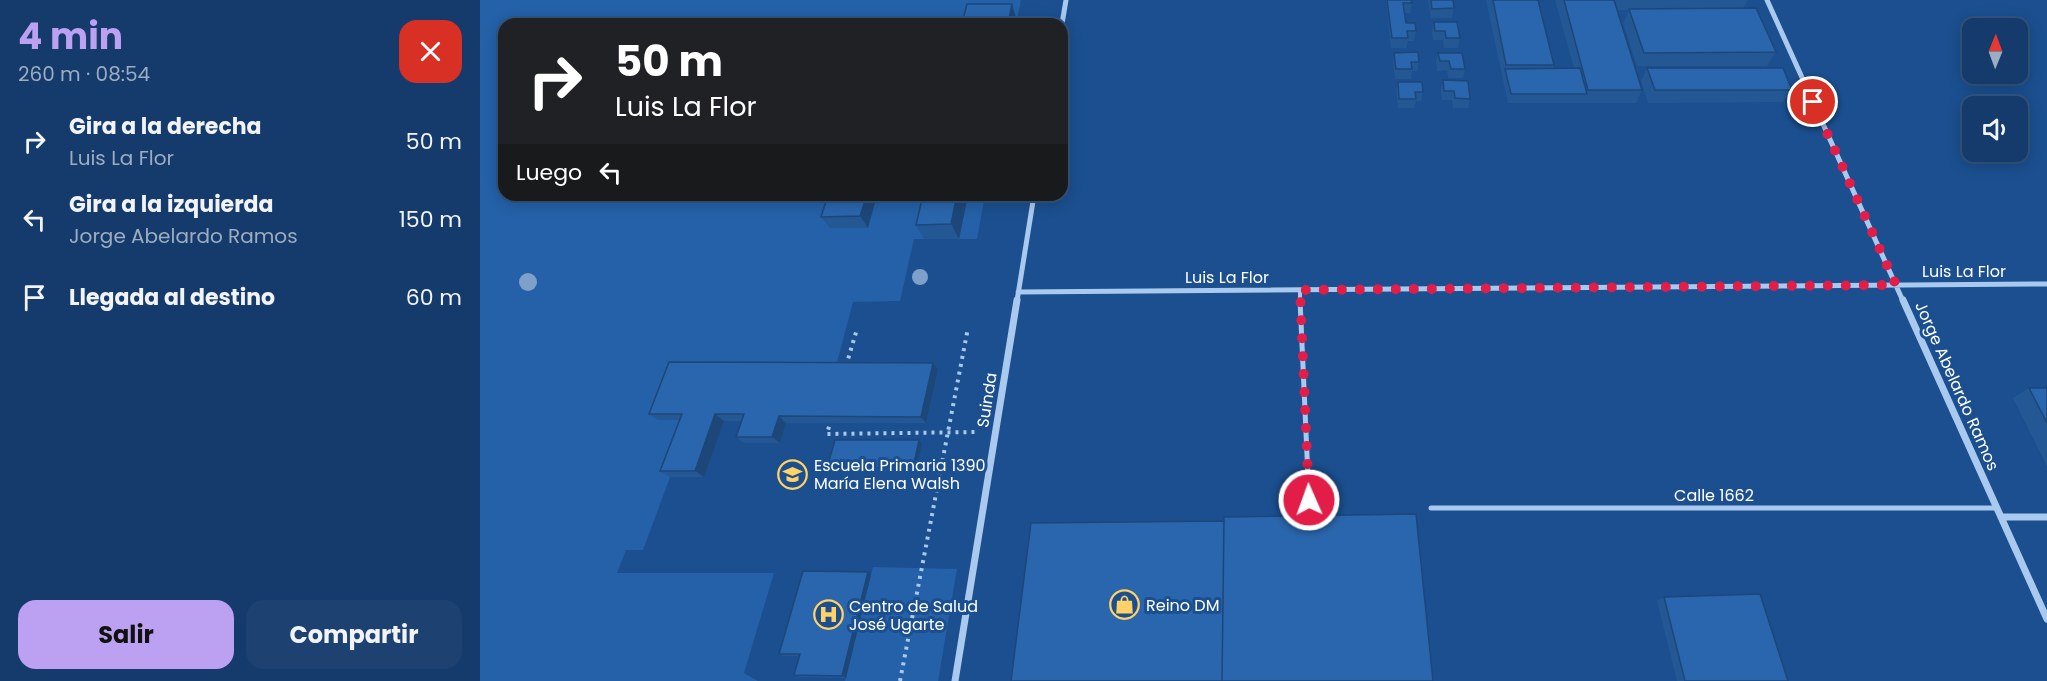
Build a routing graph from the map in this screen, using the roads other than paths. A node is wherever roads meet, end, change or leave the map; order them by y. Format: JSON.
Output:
{"nodes":[{"id":1,"x":1066,"y":0,"type":"edge"},
{"id":2,"x":1767,"y":0,"type":"edge"},
{"id":3,"x":1063,"y":18,"type":"edge"},
{"id":4,"x":1033,"y":201,"type":"edge"},
{"id":5,"x":2047,"y":284,"type":"edge"},
{"id":6,"x":1896,"y":285,"type":"junction"},
{"id":7,"x":1300,"y":290,"type":"junction"},
{"id":8,"x":1018,"y":292,"type":"junction"},
{"id":9,"x":1309,"y":500,"type":"dead end"},
{"id":10,"x":1431,"y":508,"type":"dead end"},
{"id":11,"x":1996,"y":508,"type":"junction"},
{"id":12,"x":2001,"y":518,"type":"junction"},
{"id":13,"x":2047,"y":518,"type":"edge"},
{"id":14,"x":2047,"y":619,"type":"edge"},
{"id":15,"x":955,"y":681,"type":"edge"}],
"edges":[{"from":1,"to":3,"type":"street"},
{"from":2,"to":6,"type":"street","name":"Jorge Abelardo Ramos"},
{"from":4,"to":8,"type":"street","name":"Suinda"},
{"from":5,"to":6,"type":"street","name":"Luis La Flor"},
{"from":6,"to":7,"type":"street","name":"Luis La Flor"},
{"from":6,"to":11,"type":"street","name":"Jorge Abelardo Ramos"},
{"from":7,"to":8,"type":"street","name":"Luis La Flor"},
{"from":7,"to":9,"type":"lane"},
{"from":8,"to":15,"type":"street","name":"Suinda"},
{"from":10,"to":11,"type":"lane","name":"Calle 1662"},
{"from":11,"to":12,"type":"street","name":"Jorge Abelardo Ramos"},
{"from":12,"to":13,"type":"street"},
{"from":12,"to":14,"type":"street","name":"Jorge Abelardo Ramos"}]}
